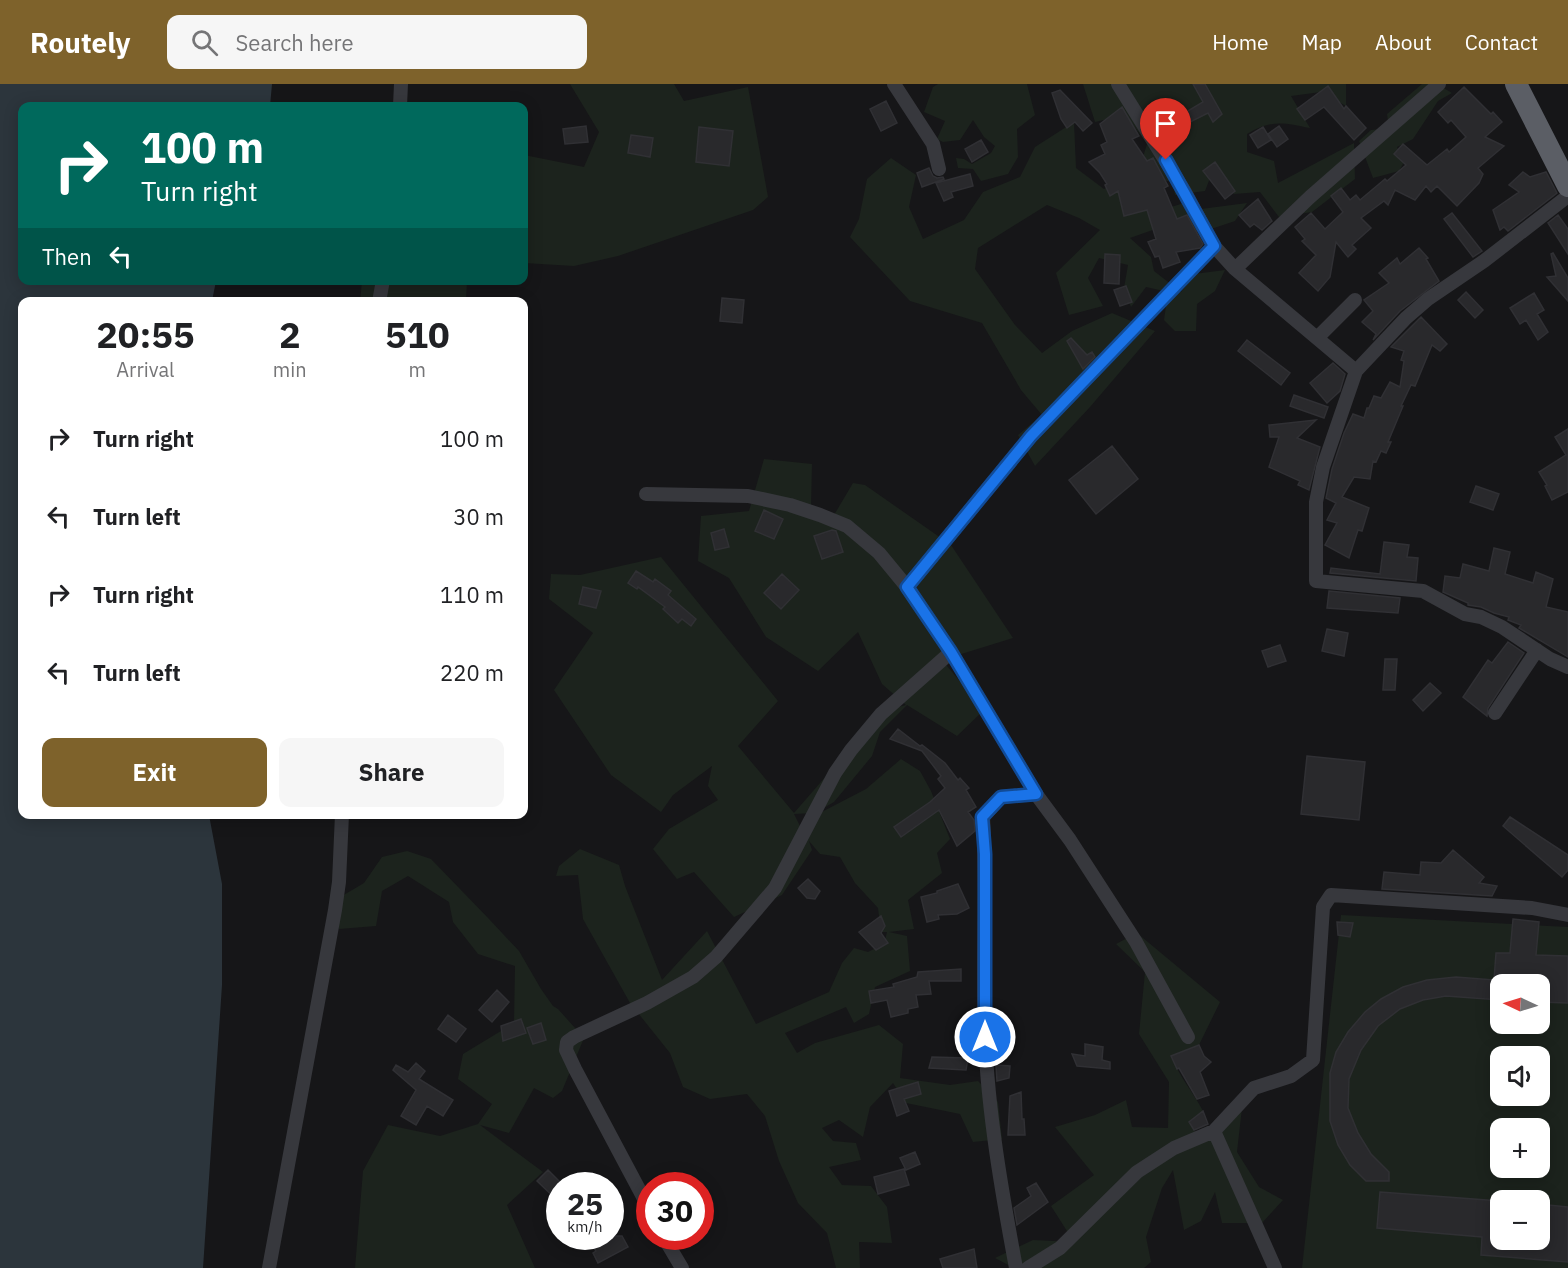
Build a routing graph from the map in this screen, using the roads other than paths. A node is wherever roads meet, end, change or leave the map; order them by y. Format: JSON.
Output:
{"nodes":[{"id":1,"x":401,"y":84,"type":"edge"},
{"id":2,"x":894,"y":84,"type":"edge"},
{"id":3,"x":1118,"y":84,"type":"edge"},
{"id":4,"x":1439,"y":84,"type":"edge"},
{"id":5,"x":1516,"y":84,"type":"edge"},
{"id":6,"x":400,"y":102,"type":"edge"},
{"id":7,"x":939,"y":169,"type":"dead end"},
{"id":8,"x":1568,"y":186,"type":"edge"},
{"id":9,"x":1568,"y":196,"type":"edge"},
{"id":10,"x":1214,"y":246,"type":"junction"},
{"id":11,"x":1235,"y":269,"type":"junction"},
{"id":12,"x":1355,"y":300,"type":"dead end"},
{"id":13,"x":1317,"y":338,"type":"junction"},
{"id":14,"x":1356,"y":371,"type":"junction"},
{"id":15,"x":646,"y":494,"type":"dead end"},
{"id":16,"x":907,"y":587,"type":"junction"},
{"id":17,"x":1537,"y":650,"type":"junction"},
{"id":18,"x":951,"y":652,"type":"junction"},
{"id":19,"x":1568,"y":667,"type":"edge"},
{"id":20,"x":1495,"y":713,"type":"dead end"},
{"id":21,"x":1036,"y":794,"type":"junction"},
{"id":22,"x":342,"y":819,"type":"edge"},
{"id":23,"x":1568,"y":915,"type":"edge"},
{"id":24,"x":1188,"y":1037,"type":"dead end"},
{"id":25,"x":1214,"y":1131,"type":"junction"},
{"id":26,"x":636,"y":1184,"type":"edge"},
{"id":27,"x":671,"y":1250,"type":"edge"},
{"id":28,"x":269,"y":1268,"type":"edge"},
{"id":29,"x":682,"y":1268,"type":"edge"},
{"id":30,"x":1016,"y":1268,"type":"edge"},
{"id":31,"x":1028,"y":1268,"type":"edge"},
{"id":32,"x":1275,"y":1268,"type":"edge"}],
"edges":[{"from":1,"to":6,"type":"street"},
{"from":2,"to":7,"type":"street"},
{"from":3,"to":10,"type":"street"},
{"from":4,"to":11,"type":"street"},
{"from":5,"to":8,"type":"highway"},
{"from":9,"to":14,"type":"street"},
{"from":10,"to":11,"type":"street"},
{"from":10,"to":16,"type":"street"},
{"from":11,"to":13,"type":"street"},
{"from":12,"to":13,"type":"street"},
{"from":13,"to":14,"type":"street"},
{"from":14,"to":17,"type":"street"},
{"from":15,"to":16,"type":"street"},
{"from":16,"to":18,"type":"street"},
{"from":17,"to":19,"type":"street"},
{"from":17,"to":20,"type":"street"},
{"from":18,"to":21,"type":"street"},
{"from":18,"to":26,"type":"street"},
{"from":21,"to":24,"type":"street"},
{"from":21,"to":30,"type":"street"},
{"from":22,"to":28,"type":"street"},
{"from":23,"to":25,"type":"street"},
{"from":25,"to":31,"type":"street"},
{"from":25,"to":32,"type":"street"},
{"from":27,"to":29,"type":"street"}]}
